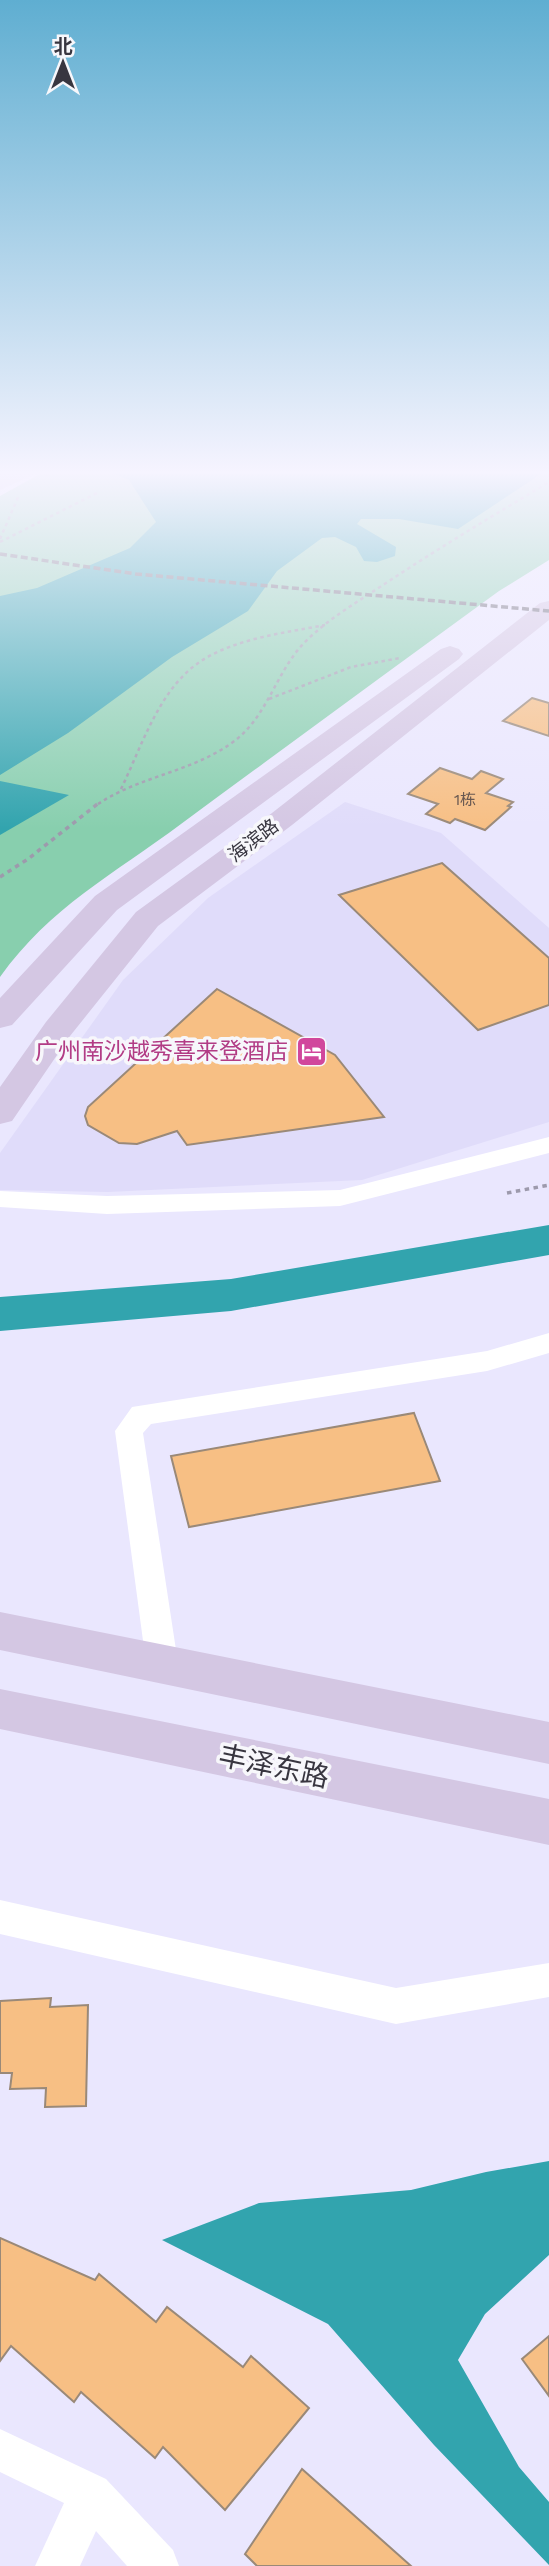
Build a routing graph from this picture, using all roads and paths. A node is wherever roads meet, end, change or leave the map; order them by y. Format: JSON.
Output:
{"nodes":[{"id":1,"x":377,"y":590,"type":"edge"},
{"id":2,"x":540,"y":590,"type":"edge"},
{"id":3,"x":543,"y":617,"type":"edge"},
{"id":4,"x":327,"y":625,"type":"junction"},
{"id":5,"x":400,"y":658,"type":"dead end"},
{"id":6,"x":268,"y":700,"type":"junction"},
{"id":7,"x":121,"y":790,"type":"junction"},
{"id":8,"x":0,"y":877,"type":"edge"},
{"id":9,"x":0,"y":1018,"type":"edge"},
{"id":10,"x":0,"y":1113,"type":"edge"},
{"id":11,"x":549,"y":1145,"type":"edge"},
{"id":12,"x":549,"y":1185,"type":"edge"},
{"id":13,"x":507,"y":1193,"type":"dead end"},
{"id":14,"x":0,"y":1199,"type":"edge"},
{"id":15,"x":549,"y":1343,"type":"edge"},
{"id":16,"x":0,"y":1631,"type":"edge"},
{"id":17,"x":162,"y":1662,"type":"junction"},
{"id":18,"x":0,"y":1709,"type":"edge"},
{"id":19,"x":549,"y":1744,"type":"edge"},
{"id":20,"x":549,"y":1822,"type":"edge"},
{"id":21,"x":0,"y":1917,"type":"edge"},
{"id":22,"x":549,"y":1980,"type":"edge"},
{"id":23,"x":0,"y":2450,"type":"edge"},
{"id":24,"x":91,"y":2494,"type":"junction"},
{"id":25,"x":57,"y":2566,"type":"edge"},
{"id":26,"x":158,"y":2566,"type":"edge"}],
"edges":[{"from":1,"to":4,"type":"path"},
{"from":2,"to":9,"type":"street","name":"海滨路"},
{"from":3,"to":10,"type":"street","name":"海滨路"},
{"from":4,"to":6,"type":"path"},
{"from":4,"to":7,"type":"path"},
{"from":5,"to":6,"type":"path"},
{"from":6,"to":7,"type":"path"},
{"from":7,"to":8,"type":"path"},
{"from":11,"to":14,"type":"street"},
{"from":12,"to":13,"type":"path"},
{"from":15,"to":17,"type":"street"},
{"from":16,"to":17,"type":"street"},
{"from":17,"to":19,"type":"street"},
{"from":18,"to":20,"type":"street","name":"丰泽东路"},
{"from":21,"to":22,"type":"street"},
{"from":23,"to":24,"type":"street"},
{"from":24,"to":25,"type":"street"},
{"from":24,"to":26,"type":"street"}]}
